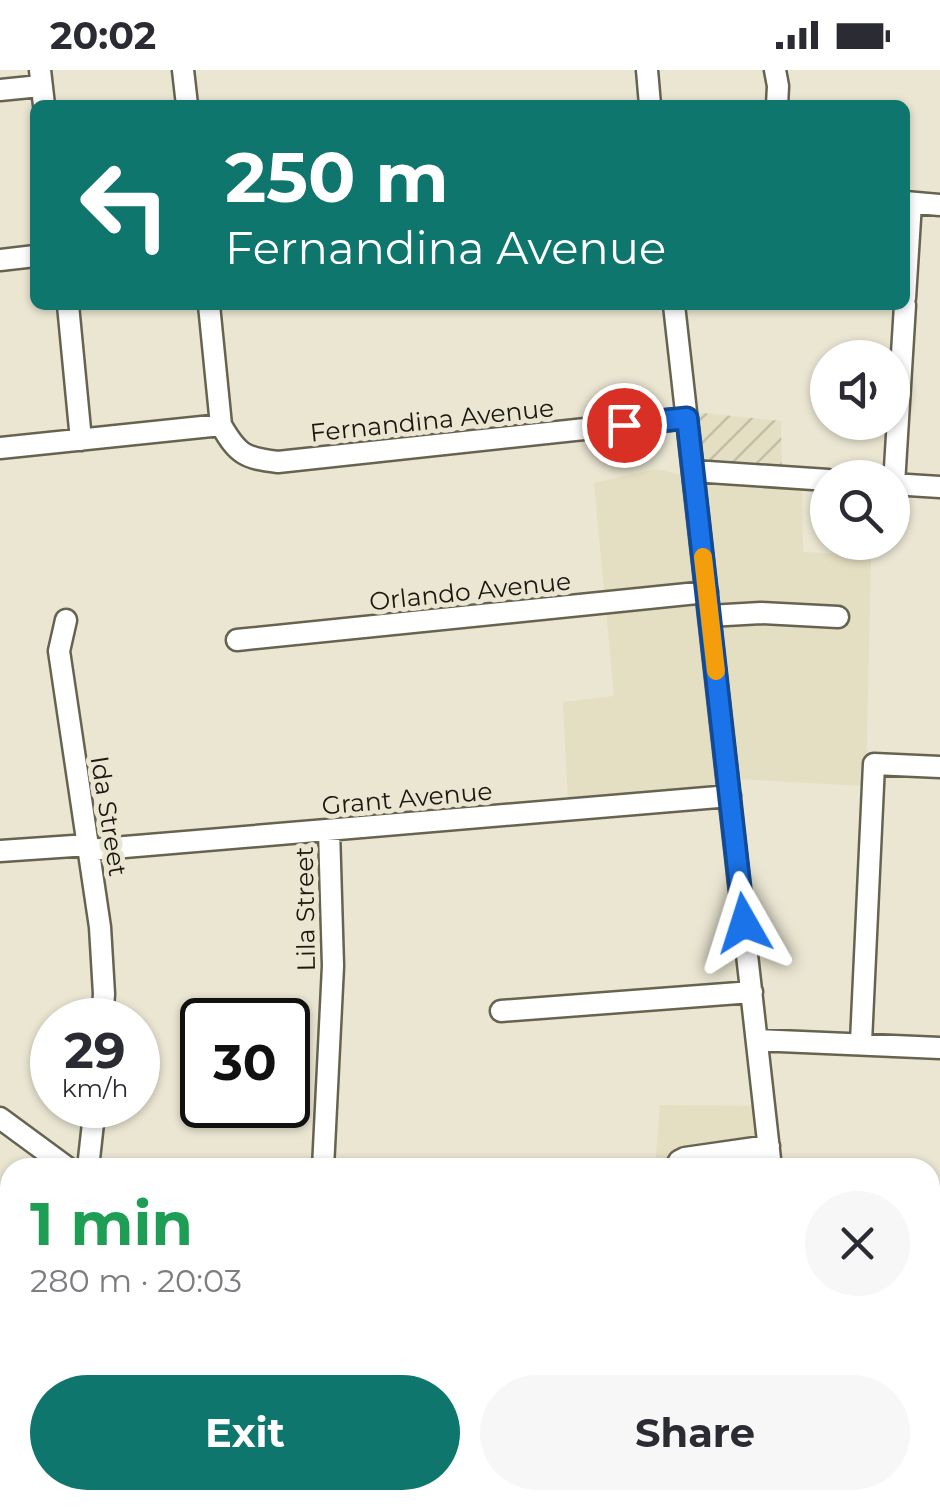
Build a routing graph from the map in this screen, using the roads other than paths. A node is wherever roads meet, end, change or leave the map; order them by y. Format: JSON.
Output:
{"nodes":[{"id":1,"x":183,"y":70,"type":"edge"},
{"id":2,"x":647,"y":70,"type":"edge"},
{"id":3,"x":775,"y":70,"type":"edge"},
{"id":4,"x":41,"y":87,"type":"edge"},
{"id":5,"x":0,"y":90,"type":"edge"},
{"id":6,"x":186,"y":100,"type":"edge"},
{"id":7,"x":650,"y":100,"type":"edge"},
{"id":8,"x":777,"y":100,"type":"edge"},
{"id":9,"x":910,"y":202,"type":"edge"},
{"id":10,"x":940,"y":204,"type":"edge"},
{"id":11,"x":30,"y":257,"type":"edge"},
{"id":12,"x":0,"y":260,"type":"edge"},
{"id":13,"x":69,"y":310,"type":"edge"},
{"id":14,"x":210,"y":310,"type":"edge"},
{"id":15,"x":675,"y":310,"type":"edge"},
{"id":16,"x":904,"y":310,"type":"edge"},
{"id":17,"x":687,"y":418,"type":"junction"},
{"id":18,"x":221,"y":425,"type":"junction"},
{"id":19,"x":82,"y":440,"type":"junction"},
{"id":20,"x":0,"y":448,"type":"edge"},
{"id":21,"x":895,"y":460,"type":"edge"},
{"id":22,"x":693,"y":471,"type":"junction"},
{"id":23,"x":810,"y":479,"type":"edge"},
{"id":24,"x":910,"y":485,"type":"edge"},
{"id":25,"x":940,"y":487,"type":"edge"},
{"id":26,"x":707,"y":592,"type":"junction"},
{"id":27,"x":710,"y":616,"type":"junction"},
{"id":28,"x":838,"y":617,"type":"dead end"},
{"id":29,"x":66,"y":620,"type":"dead end"},
{"id":30,"x":238,"y":640,"type":"dead end"},
{"id":31,"x":940,"y":767,"type":"edge"},
{"id":32,"x":730,"y":796,"type":"junction"},
{"id":33,"x":328,"y":830,"type":"junction"},
{"id":34,"x":89,"y":848,"type":"junction"},
{"id":35,"x":0,"y":852,"type":"edge"},
{"id":36,"x":752,"y":992,"type":"junction"},
{"id":37,"x":104,"y":998,"type":"edge"},
{"id":38,"x":500,"y":1010,"type":"dead end"},
{"id":39,"x":757,"y":1040,"type":"junction"},
{"id":40,"x":861,"y":1042,"type":"junction"},
{"id":41,"x":940,"y":1048,"type":"edge"},
{"id":42,"x":0,"y":1118,"type":"edge"},
{"id":43,"x":92,"y":1128,"type":"edge"},
{"id":44,"x":770,"y":1157,"type":"edge"},
{"id":45,"x":54,"y":1158,"type":"edge"},
{"id":46,"x":89,"y":1158,"type":"edge"},
{"id":47,"x":323,"y":1158,"type":"edge"},
{"id":48,"x":685,"y":1158,"type":"edge"}],
"edges":[{"from":1,"to":6,"type":"street"},
{"from":2,"to":7,"type":"street"},
{"from":3,"to":8,"type":"street"},
{"from":4,"to":5,"type":"street"},
{"from":9,"to":10,"type":"street"},
{"from":11,"to":12,"type":"street"},
{"from":13,"to":19,"type":"street"},
{"from":14,"to":18,"type":"street"},
{"from":15,"to":17,"type":"street"},
{"from":16,"to":21,"type":"street"},
{"from":17,"to":18,"type":"street","name":"Fernandina Avenue"},
{"from":17,"to":22,"type":"street"},
{"from":18,"to":19,"type":"street"},
{"from":19,"to":20,"type":"street"},
{"from":22,"to":23,"type":"street"},
{"from":22,"to":26,"type":"street"},
{"from":24,"to":25,"type":"street"},
{"from":26,"to":27,"type":"street"},
{"from":26,"to":30,"type":"street","name":"Orlando Avenue"},
{"from":27,"to":28,"type":"street"},
{"from":27,"to":32,"type":"street"},
{"from":29,"to":34,"type":"street","name":"Ida Street"},
{"from":31,"to":40,"type":"street"},
{"from":32,"to":33,"type":"street","name":"Grant Avenue"},
{"from":32,"to":36,"type":"street"},
{"from":33,"to":34,"type":"street","name":"Grant Avenue"},
{"from":33,"to":47,"type":"street","name":"Lila Street"},
{"from":34,"to":35,"type":"street","name":"Grant Avenue"},
{"from":34,"to":37,"type":"street","name":"Ida Street"},
{"from":36,"to":38,"type":"street"},
{"from":36,"to":39,"type":"street"},
{"from":39,"to":40,"type":"street"},
{"from":39,"to":44,"type":"street"},
{"from":40,"to":41,"type":"street"},
{"from":42,"to":45,"type":"street"},
{"from":43,"to":46,"type":"street"},
{"from":44,"to":48,"type":"street"}]}
